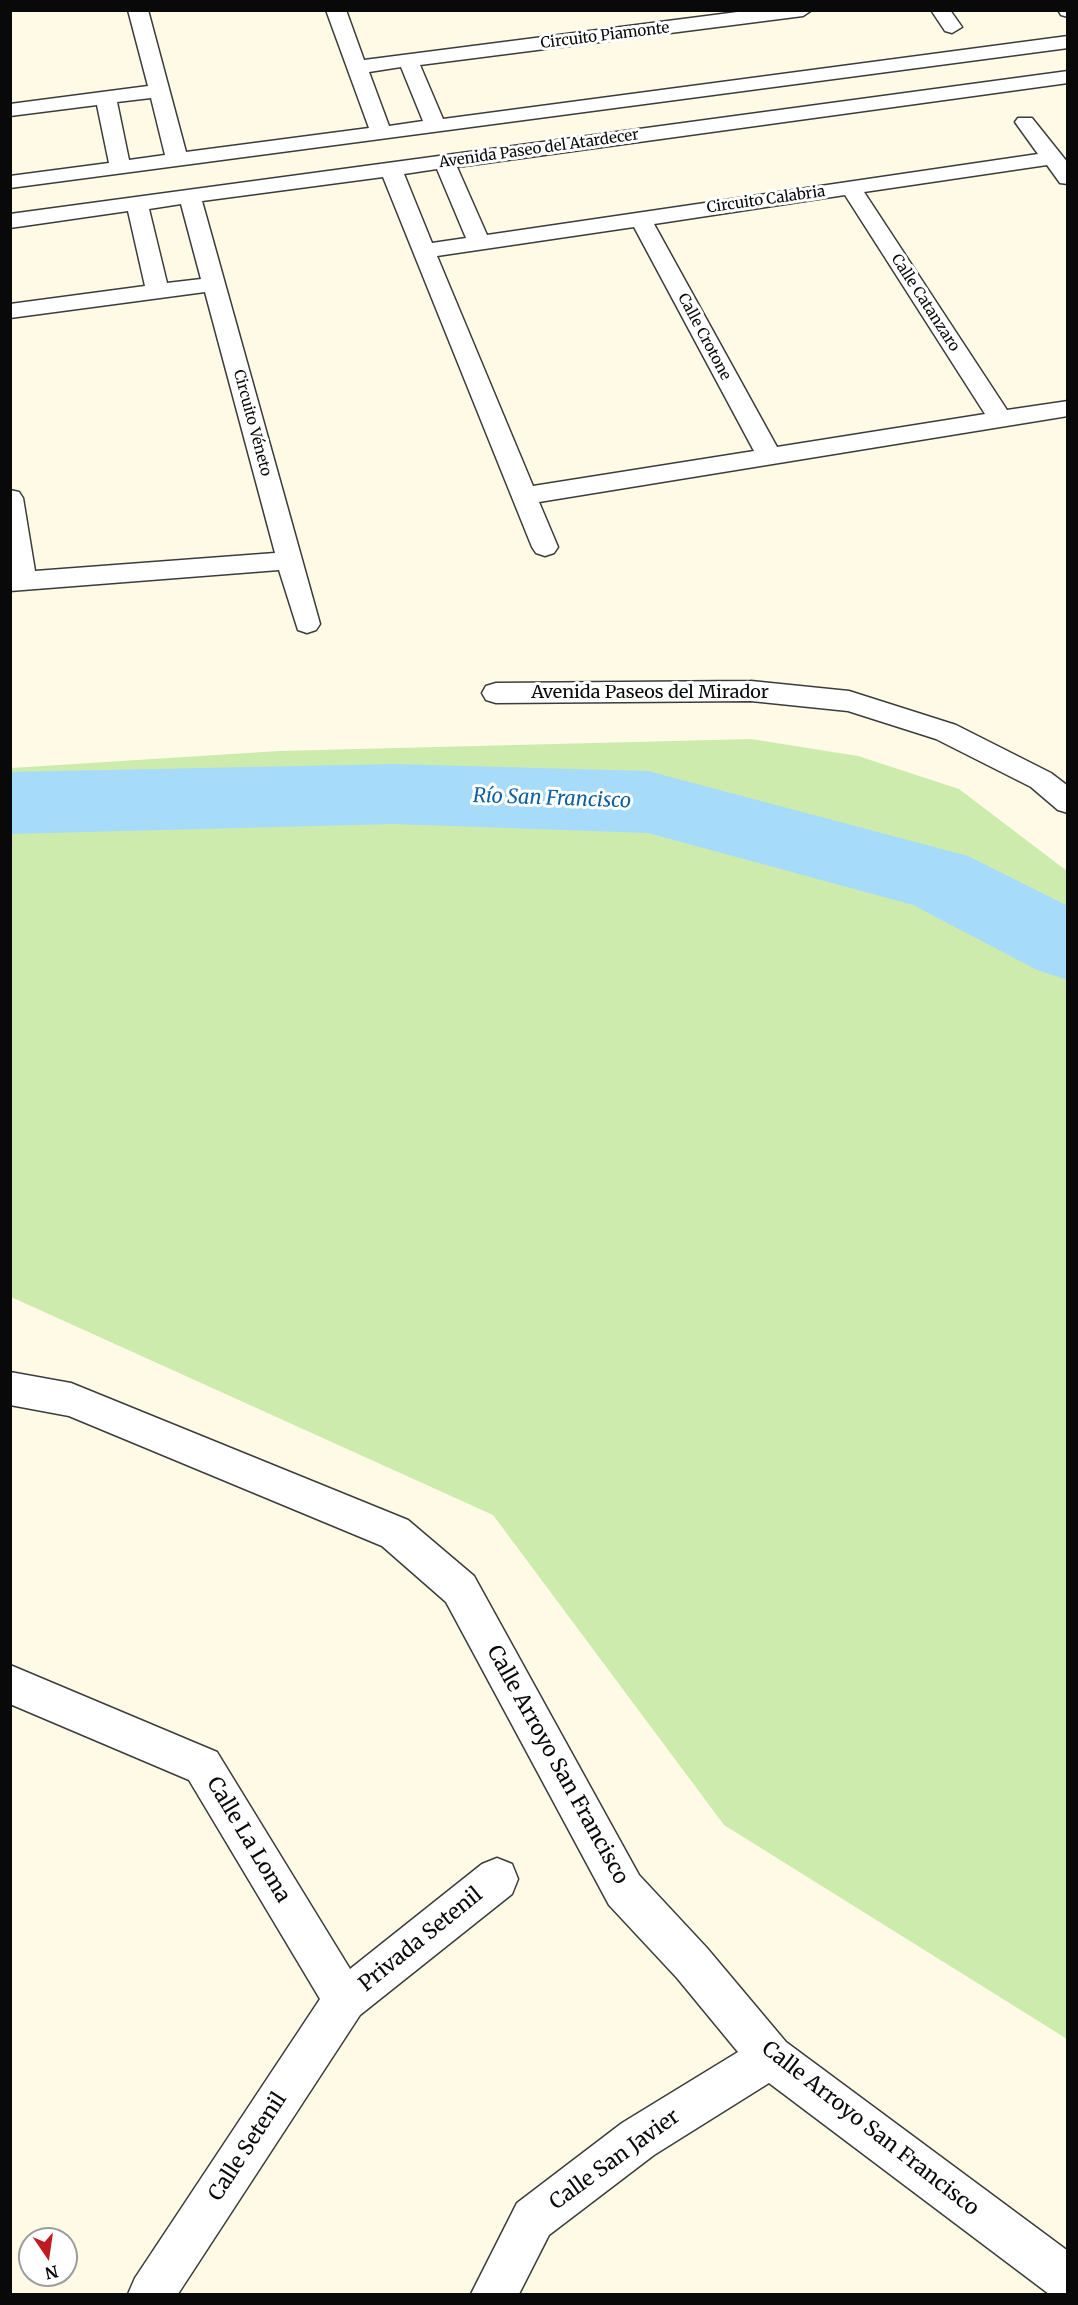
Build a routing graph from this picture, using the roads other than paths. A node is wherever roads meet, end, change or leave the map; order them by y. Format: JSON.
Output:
{"nodes":[{"id":1,"x":138,"y":10,"type":"edge"},
{"id":2,"x":336,"y":10,"type":"edge"},
{"id":3,"x":803,"y":10,"type":"edge"},
{"id":4,"x":940,"y":10,"type":"edge"},
{"id":5,"x":952,"y":27,"type":"dead end"},
{"id":6,"x":1068,"y":42,"type":"edge"},
{"id":7,"x":408,"y":61,"type":"junction"},
{"id":8,"x":357,"y":67,"type":"junction"},
{"id":9,"x":1068,"y":77,"type":"edge"},
{"id":10,"x":159,"y":91,"type":"junction"},
{"id":11,"x":106,"y":98,"type":"junction"},
{"id":12,"x":10,"y":110,"type":"edge"},
{"id":13,"x":1025,"y":122,"type":"dead end"},
{"id":14,"x":435,"y":125,"type":"junction"},
{"id":15,"x":381,"y":133,"type":"junction"},
{"id":16,"x":1052,"y":158,"type":"junction"},
{"id":17,"x":177,"y":160,"type":"junction"},
{"id":18,"x":444,"y":162,"type":"junction"},
{"id":19,"x":120,"y":167,"type":"junction"},
{"id":20,"x":390,"y":169,"type":"junction"},
{"id":21,"x":1068,"y":178,"type":"edge"},
{"id":22,"x":10,"y":182,"type":"edge"},
{"id":23,"x":850,"y":188,"type":"junction"},
{"id":24,"x":190,"y":196,"type":"junction"},
{"id":25,"x":137,"y":204,"type":"junction"},
{"id":26,"x":640,"y":218,"type":"junction"},
{"id":27,"x":10,"y":221,"type":"edge"},
{"id":28,"x":479,"y":242,"type":"junction"},
{"id":29,"x":424,"y":251,"type":"junction"},
{"id":30,"x":214,"y":284,"type":"junction"},
{"id":31,"x":157,"y":291,"type":"junction"},
{"id":32,"x":10,"y":311,"type":"edge"},
{"id":33,"x":1068,"y":408,"type":"edge"},
{"id":34,"x":1001,"y":419,"type":"junction"},
{"id":35,"x":769,"y":456,"type":"junction"},
{"id":36,"x":524,"y":496,"type":"junction"},
{"id":37,"x":10,"y":498,"type":"edge"},
{"id":38,"x":545,"y":547,"type":"dead end"},
{"id":39,"x":290,"y":561,"type":"junction"},
{"id":40,"x":17,"y":582,"type":"edge"},
{"id":41,"x":307,"y":624,"type":"dead end"},
{"id":42,"x":496,"y":693,"type":"dead end"},
{"id":43,"x":1068,"y":802,"type":"edge"},
{"id":44,"x":10,"y":1388,"type":"edge"},
{"id":45,"x":16,"y":1695,"type":"edge"},
{"id":46,"x":497,"y":1879,"type":"dead end"},
{"id":47,"x":345,"y":2000,"type":"junction"},
{"id":48,"x":771,"y":2057,"type":"junction"},
{"id":49,"x":1068,"y":2280,"type":"edge"},
{"id":50,"x":151,"y":2295,"type":"edge"},
{"id":51,"x":494,"y":2295,"type":"edge"}],
"edges":[{"from":1,"to":10,"type":"street"},
{"from":2,"to":8,"type":"street"},
{"from":3,"to":7,"type":"street","name":"Circuito Piamonte"},
{"from":4,"to":5,"type":"street"},
{"from":6,"to":14,"type":"street"},
{"from":7,"to":8,"type":"street","name":"Circuito Piamonte"},
{"from":7,"to":14,"type":"street"},
{"from":8,"to":15,"type":"street"},
{"from":9,"to":18,"type":"street","name":"Avenida Paseo del Atardecer"},
{"from":10,"to":11,"type":"street"},
{"from":10,"to":17,"type":"street"},
{"from":11,"to":12,"type":"street"},
{"from":11,"to":19,"type":"street"},
{"from":13,"to":16,"type":"street"},
{"from":14,"to":15,"type":"street"},
{"from":15,"to":17,"type":"street"},
{"from":16,"to":21,"type":"street"},
{"from":16,"to":23,"type":"street","name":"Circuito Calabria"},
{"from":17,"to":19,"type":"street"},
{"from":18,"to":20,"type":"street","name":"Avenida Paseo del Atardecer"},
{"from":18,"to":28,"type":"street"},
{"from":19,"to":22,"type":"street"},
{"from":20,"to":24,"type":"street","name":"Avenida Paseo del Atardecer"},
{"from":20,"to":29,"type":"street"},
{"from":23,"to":26,"type":"street","name":"Circuito Calabria"},
{"from":23,"to":34,"type":"street","name":"Calle Catanzaro"},
{"from":24,"to":25,"type":"street","name":"Avenida Paseo del Atardecer"},
{"from":24,"to":30,"type":"street","name":"Circuito Véneto"},
{"from":25,"to":27,"type":"street","name":"Avenida Paseo del Atardecer"},
{"from":25,"to":31,"type":"street"},
{"from":26,"to":28,"type":"street","name":"Circuito Calabria"},
{"from":26,"to":35,"type":"street","name":"Calle Crotone"},
{"from":28,"to":29,"type":"street","name":"Circuito Calabria"},
{"from":29,"to":36,"type":"street"},
{"from":30,"to":31,"type":"street"},
{"from":30,"to":39,"type":"street","name":"Circuito Véneto"},
{"from":31,"to":32,"type":"street"},
{"from":33,"to":34,"type":"street"},
{"from":34,"to":35,"type":"street"},
{"from":35,"to":36,"type":"street"},
{"from":36,"to":38,"type":"street"},
{"from":37,"to":40,"type":"street"},
{"from":39,"to":40,"type":"street"},
{"from":39,"to":41,"type":"street","name":"Circuito Véneto"},
{"from":42,"to":43,"type":"street","name":"Avenida Paseos del Mirador"},
{"from":44,"to":48,"type":"street","name":"Calle Arroyo San Francisco"},
{"from":45,"to":47,"type":"street","name":"Calle La Loma"},
{"from":46,"to":47,"type":"street","name":"Privada Setenil"},
{"from":47,"to":50,"type":"street","name":"Calle Setenil"},
{"from":48,"to":49,"type":"street","name":"Calle Arroyo San Francisco"},
{"from":48,"to":51,"type":"street","name":"Calle San Javier"}]}
